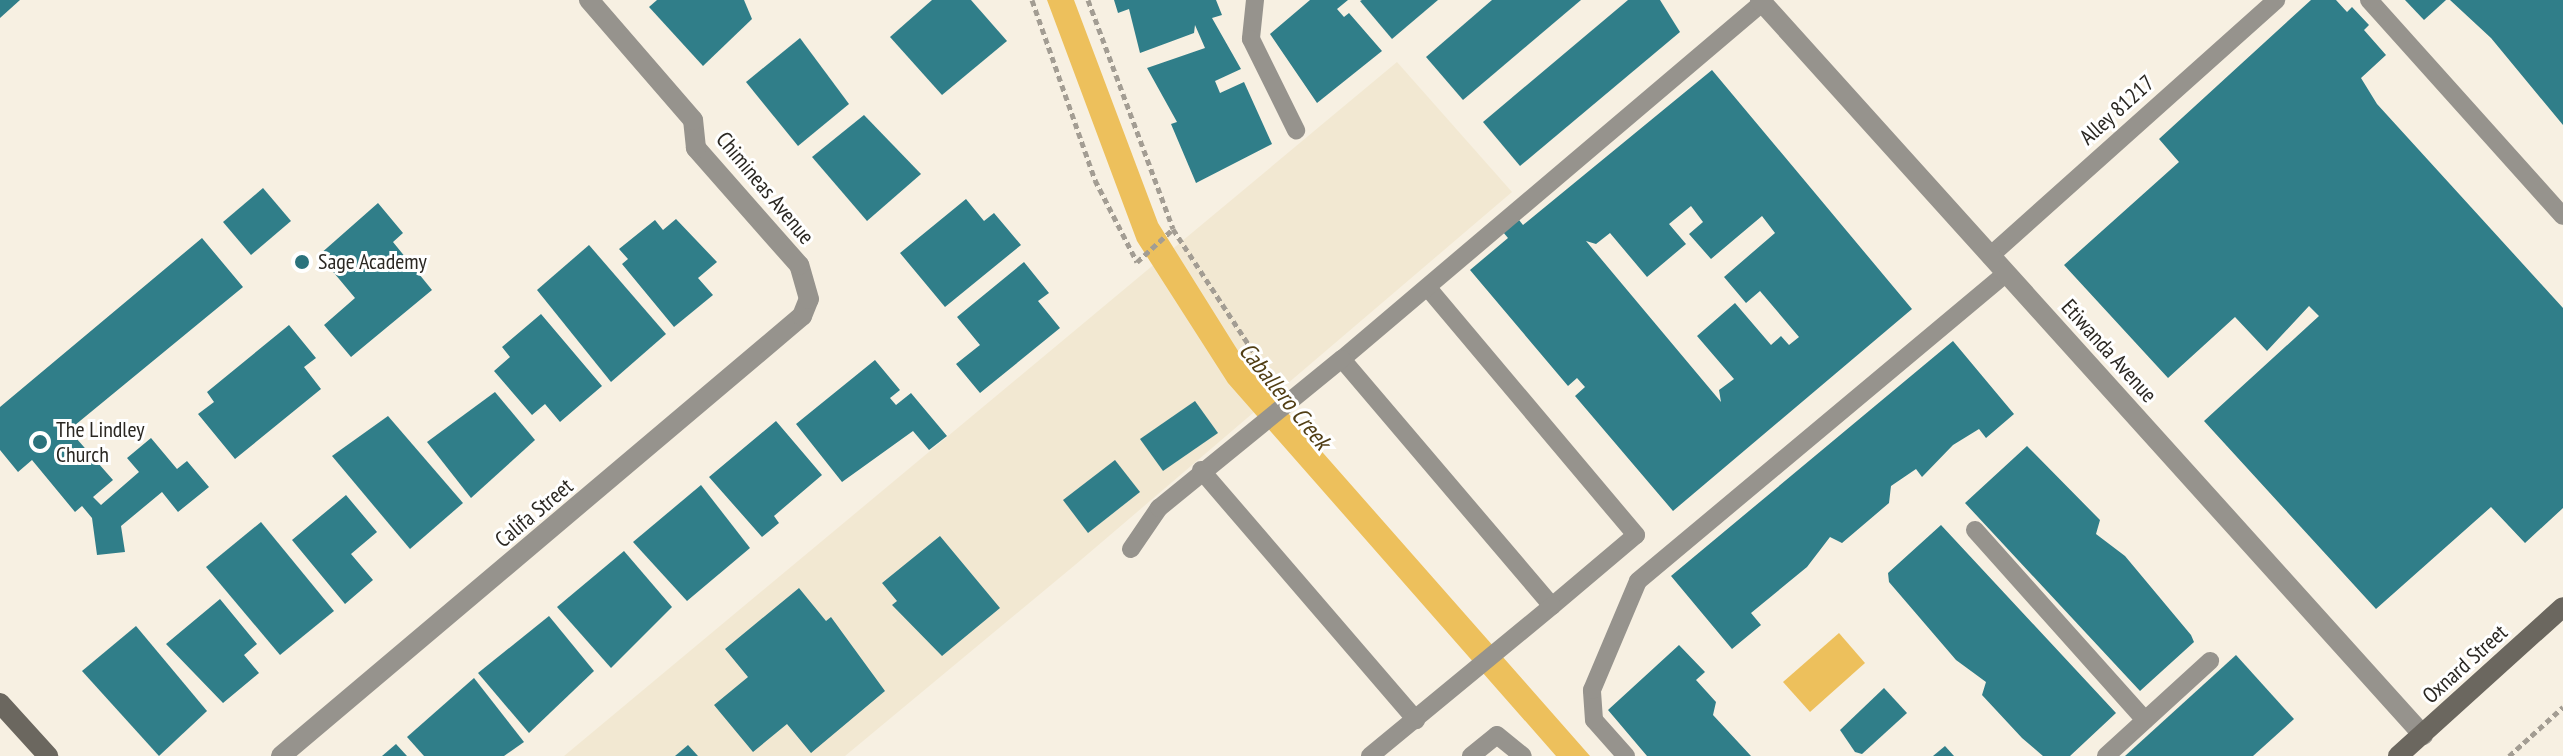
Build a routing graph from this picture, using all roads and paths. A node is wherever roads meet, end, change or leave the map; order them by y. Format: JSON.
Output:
{"nodes":[{"id":1,"x":589,"y":0,"type":"edge"},
{"id":2,"x":1032,"y":0,"type":"edge"},
{"id":3,"x":1088,"y":0,"type":"edge"},
{"id":4,"x":2276,"y":0,"type":"edge"},
{"id":5,"x":2369,"y":0,"type":"edge"},
{"id":6,"x":1761,"y":2,"type":"edge"},
{"id":7,"x":1260,"y":3,"type":"edge"},
{"id":8,"x":1296,"y":130,"type":"dead end"},
{"id":9,"x":2563,"y":216,"type":"edge"},
{"id":10,"x":1173,"y":229,"type":"junction"},
{"id":11,"x":1990,"y":256,"type":"junction"},
{"id":12,"x":2006,"y":273,"type":"junction"},
{"id":13,"x":1428,"y":288,"type":"junction"},
{"id":14,"x":809,"y":299,"type":"joint"},
{"id":15,"x":1342,"y":359,"type":"junction"},
{"id":16,"x":1274,"y":381,"type":"dead end"},
{"id":17,"x":1201,"y":470,"type":"junction"},
{"id":18,"x":1975,"y":530,"type":"dead end"},
{"id":19,"x":1131,"y":549,"type":"dead end"},
{"id":20,"x":1552,"y":606,"type":"junction"},
{"id":21,"x":2563,"y":607,"type":"edge"},
{"id":22,"x":2210,"y":661,"type":"dead end"},
{"id":23,"x":0,"y":703,"type":"edge"},
{"id":24,"x":2563,"y":707,"type":"edge"},
{"id":25,"x":1416,"y":720,"type":"junction"},
{"id":26,"x":2145,"y":720,"type":"junction"},
{"id":27,"x":2423,"y":735,"type":"junction"},
{"id":28,"x":48,"y":756,"type":"edge"},
{"id":29,"x":281,"y":756,"type":"edge"},
{"id":30,"x":1370,"y":756,"type":"edge"},
{"id":31,"x":1471,"y":756,"type":"edge"},
{"id":32,"x":1523,"y":756,"type":"edge"},
{"id":33,"x":1626,"y":756,"type":"edge"},
{"id":34,"x":2106,"y":756,"type":"edge"},
{"id":35,"x":2398,"y":756,"type":"edge"},
{"id":36,"x":2509,"y":756,"type":"edge"}],
"edges":[{"from":1,"to":14,"type":"street","name":"Chimineas Avenue"},
{"from":2,"to":10,"type":"path"},
{"from":3,"to":10,"type":"path"},
{"from":4,"to":11,"type":"lane","name":"Alley 81217"},
{"from":5,"to":9,"type":"lane"},
{"from":6,"to":11,"type":"street","name":"Etiwanda Avenue"},
{"from":6,"to":13,"type":"lane"},
{"from":7,"to":8,"type":"lane"},
{"from":10,"to":16,"type":"path"},
{"from":11,"to":12,"type":"street","name":"Etiwanda Avenue"},
{"from":12,"to":27,"type":"street","name":"Etiwanda Avenue"},
{"from":12,"to":33,"type":"lane"},
{"from":13,"to":15,"type":"lane"},
{"from":13,"to":20,"type":"lane"},
{"from":14,"to":29,"type":"street","name":"Califa Street"},
{"from":15,"to":17,"type":"lane"},
{"from":15,"to":20,"type":"lane"},
{"from":17,"to":19,"type":"lane"},
{"from":17,"to":25,"type":"lane"},
{"from":18,"to":26,"type":"lane"},
{"from":20,"to":25,"type":"lane"},
{"from":21,"to":27,"type":"main road","name":"Oxnard Street"},
{"from":22,"to":26,"type":"lane"},
{"from":23,"to":28,"type":"main road"},
{"from":24,"to":36,"type":"path"},
{"from":25,"to":30,"type":"lane"},
{"from":26,"to":34,"type":"lane"},
{"from":27,"to":35,"type":"main road","name":"Oxnard Street"},
{"from":31,"to":32,"type":"lane"}]}
